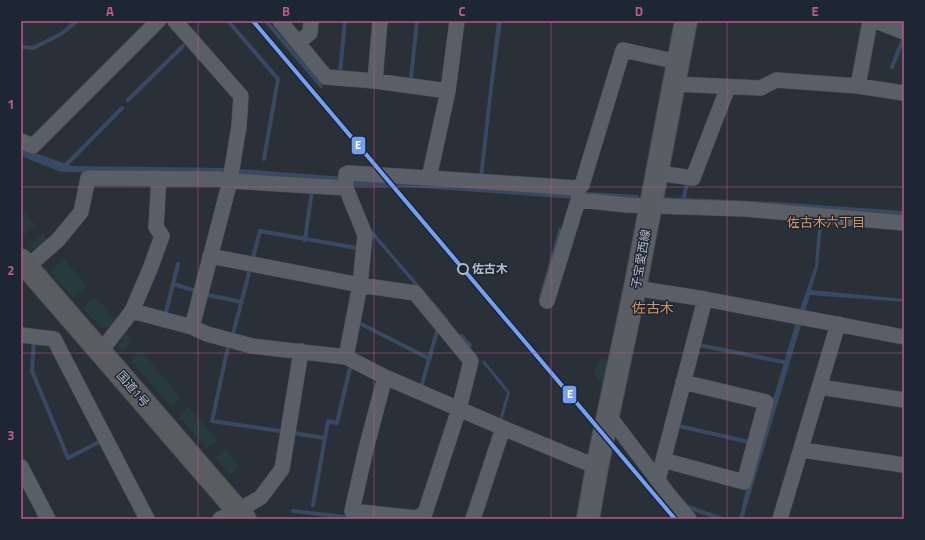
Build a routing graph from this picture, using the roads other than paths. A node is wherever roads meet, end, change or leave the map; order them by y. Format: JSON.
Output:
{"nodes":[{"id":1,"x":158,"y":21,"type":"edge"},
{"id":2,"x":175,"y":21,"type":"edge"},
{"id":3,"x":280,"y":21,"type":"edge"},
{"id":4,"x":311,"y":21,"type":"edge"},
{"id":5,"x":380,"y":21,"type":"edge"},
{"id":6,"x":457,"y":21,"type":"edge"},
{"id":7,"x":686,"y":21,"type":"edge"},
{"id":8,"x":870,"y":21,"type":"edge"},
{"id":9,"x":876,"y":21,"type":"edge"},
{"id":10,"x":904,"y":32,"type":"edge"},
{"id":11,"x":299,"y":42,"type":"junction"},
{"id":12,"x":678,"y":62,"type":"junction"},
{"id":13,"x":375,"y":81,"type":"junction"},
{"id":14,"x":674,"y":84,"type":"junction"},
{"id":15,"x":858,"y":86,"type":"junction"},
{"id":16,"x":728,"y":87,"type":"junction"},
{"id":17,"x":448,"y":91,"type":"junction"},
{"id":18,"x":904,"y":93,"type":"edge"},
{"id":19,"x":21,"y":141,"type":"edge"},
{"id":20,"x":657,"y":173,"type":"junction"},
{"id":21,"x":231,"y":175,"type":"junction"},
{"id":22,"x":159,"y":178,"type":"junction"},
{"id":23,"x":429,"y":178,"type":"junction"},
{"id":24,"x":346,"y":183,"type":"junction"},
{"id":25,"x":578,"y":194,"type":"junction"},
{"id":26,"x":650,"y":206,"type":"junction"},
{"id":27,"x":904,"y":223,"type":"edge"},
{"id":28,"x":210,"y":256,"type":"junction"},
{"id":29,"x":23,"y":266,"type":"edge"},
{"id":30,"x":360,"y":285,"type":"junction"},
{"id":31,"x":635,"y":288,"type":"junction"},
{"id":32,"x":705,"y":299,"type":"junction"},
{"id":33,"x":547,"y":301,"type":"dead end"},
{"id":34,"x":132,"y":311,"type":"junction"},
{"id":35,"x":838,"y":324,"type":"junction"},
{"id":36,"x":192,"y":327,"type":"junction"},
{"id":37,"x":21,"y":335,"type":"edge"},
{"id":38,"x":904,"y":337,"type":"edge"},
{"id":39,"x":101,"y":351,"type":"junction"},
{"id":40,"x":301,"y":351,"type":"junction"},
{"id":41,"x":346,"y":357,"type":"junction"},
{"id":42,"x":385,"y":377,"type":"junction"},
{"id":43,"x":683,"y":382,"type":"junction"},
{"id":44,"x":820,"y":388,"type":"junction"},
{"id":45,"x":904,"y":400,"type":"edge"},
{"id":46,"x":459,"y":409,"type":"junction"},
{"id":47,"x":609,"y":416,"type":"junction"},
{"id":48,"x":503,"y":428,"type":"junction"},
{"id":49,"x":802,"y":450,"type":"junction"},
{"id":50,"x":663,"y":460,"type":"junction"},
{"id":51,"x":904,"y":465,"type":"edge"},
{"id":52,"x":21,"y":467,"type":"edge"},
{"id":53,"x":597,"y":467,"type":"junction"},
{"id":54,"x":658,"y":480,"type":"junction"},
{"id":55,"x":234,"y":516,"type":"edge"},
{"id":56,"x":48,"y":519,"type":"edge"},
{"id":57,"x":147,"y":519,"type":"edge"},
{"id":58,"x":473,"y":519,"type":"edge"},
{"id":59,"x":588,"y":519,"type":"edge"},
{"id":60,"x":689,"y":519,"type":"edge"},
{"id":61,"x":780,"y":519,"type":"edge"}],
"edges":[{"from":1,"to":19,"type":"street"},
{"from":2,"to":21,"type":"street"},
{"from":3,"to":11,"type":"street"},
{"from":4,"to":11,"type":"street"},
{"from":5,"to":13,"type":"street"},
{"from":6,"to":17,"type":"street"},
{"from":7,"to":12,"type":"main road","name":"子宝愛西線"},
{"from":8,"to":15,"type":"street"},
{"from":9,"to":10,"type":"street"},
{"from":11,"to":13,"type":"street"},
{"from":12,"to":14,"type":"main road","name":"子宝愛西線"},
{"from":12,"to":25,"type":"street"},
{"from":13,"to":17,"type":"street"},
{"from":14,"to":16,"type":"street"},
{"from":14,"to":20,"type":"main road","name":"子宝愛西線"},
{"from":15,"to":16,"type":"street"},
{"from":15,"to":18,"type":"street"},
{"from":16,"to":20,"type":"street"},
{"from":17,"to":23,"type":"street"},
{"from":20,"to":26,"type":"main road","name":"子宝愛西線"},
{"from":21,"to":22,"type":"street"},
{"from":21,"to":24,"type":"street"},
{"from":21,"to":28,"type":"street"},
{"from":22,"to":29,"type":"street"},
{"from":22,"to":34,"type":"street"},
{"from":23,"to":24,"type":"street"},
{"from":23,"to":25,"type":"street"},
{"from":24,"to":30,"type":"street"},
{"from":25,"to":26,"type":"street"},
{"from":25,"to":33,"type":"street"},
{"from":26,"to":27,"type":"street"},
{"from":26,"to":31,"type":"main road","name":"子宝愛西線"},
{"from":28,"to":30,"type":"street"},
{"from":28,"to":36,"type":"street"},
{"from":29,"to":39,"type":"highway","name":"国道1号"},
{"from":30,"to":41,"type":"street"},
{"from":30,"to":46,"type":"street"},
{"from":31,"to":32,"type":"street"},
{"from":31,"to":47,"type":"main road","name":"子宝愛西線"},
{"from":32,"to":35,"type":"street"},
{"from":32,"to":43,"type":"street"},
{"from":34,"to":36,"type":"street"},
{"from":34,"to":39,"type":"street"},
{"from":35,"to":38,"type":"street"},
{"from":35,"to":44,"type":"street"},
{"from":36,"to":40,"type":"street"},
{"from":37,"to":57,"type":"street"},
{"from":39,"to":55,"type":"highway","name":"国道1号"},
{"from":40,"to":41,"type":"street"},
{"from":40,"to":55,"type":"street"},
{"from":41,"to":42,"type":"street"},
{"from":42,"to":46,"type":"street"},
{"from":42,"to":46,"type":"street"},
{"from":43,"to":50,"type":"street"},
{"from":43,"to":50,"type":"street"},
{"from":44,"to":45,"type":"street"},
{"from":44,"to":49,"type":"street"},
{"from":46,"to":48,"type":"street"},
{"from":47,"to":53,"type":"main road","name":"子宝愛西線"},
{"from":47,"to":54,"type":"street"},
{"from":48,"to":53,"type":"street"},
{"from":48,"to":58,"type":"street"},
{"from":49,"to":51,"type":"street"},
{"from":49,"to":61,"type":"street"},
{"from":50,"to":54,"type":"street"},
{"from":52,"to":56,"type":"street"},
{"from":53,"to":59,"type":"main road","name":"子宝愛西線"},
{"from":54,"to":60,"type":"street"}]}
